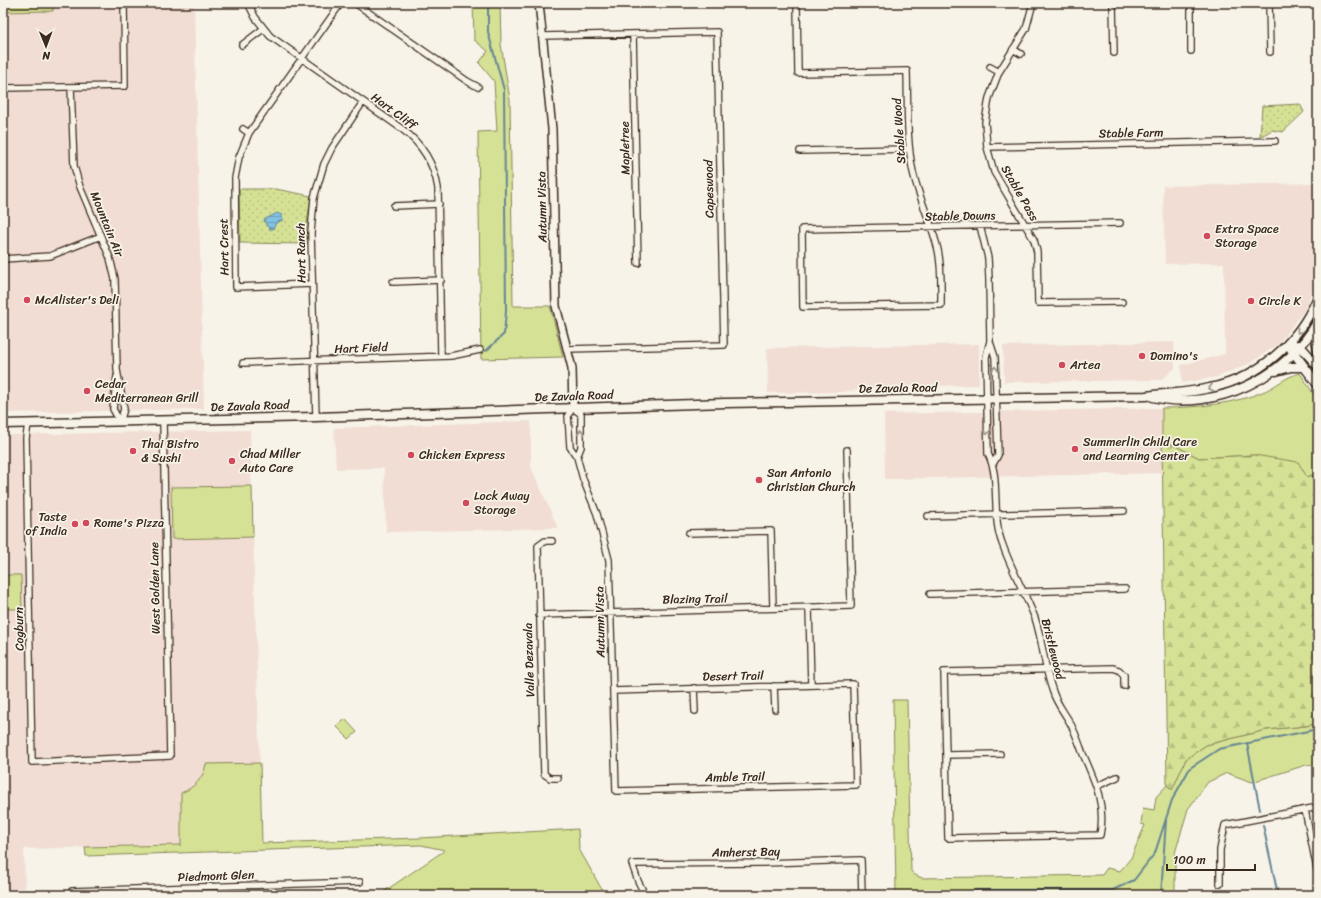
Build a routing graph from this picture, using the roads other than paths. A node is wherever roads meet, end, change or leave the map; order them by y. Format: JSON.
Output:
{"nodes":[{"id":1,"x":124,"y":3,"type":"edge"},
{"id":2,"x":248,"y":3,"type":"edge"},
{"id":3,"x":341,"y":3,"type":"edge"},
{"id":4,"x":355,"y":3,"type":"edge"},
{"id":5,"x":539,"y":3,"type":"edge"},
{"id":6,"x":797,"y":3,"type":"edge"},
{"id":7,"x":1034,"y":3,"type":"edge"},
{"id":8,"x":1113,"y":3,"type":"edge"},
{"id":9,"x":1191,"y":3,"type":"edge"},
{"id":10,"x":1269,"y":3,"type":"edge"},
{"id":11,"x":263,"y":29,"type":"junction"},
{"id":12,"x":634,"y":34,"type":"junction"},
{"id":13,"x":543,"y":36,"type":"junction"},
{"id":14,"x":242,"y":45,"type":"dead end"},
{"id":15,"x":1013,"y":49,"type":"junction"},
{"id":16,"x":1191,"y":52,"type":"dead end"},
{"id":17,"x":1270,"y":52,"type":"dead end"},
{"id":18,"x":1114,"y":53,"type":"dead end"},
{"id":19,"x":1021,"y":54,"type":"dead end"},
{"id":20,"x":301,"y":59,"type":"junction"},
{"id":21,"x":990,"y":67,"type":"dead end"},
{"id":22,"x":999,"y":72,"type":"junction"},
{"id":23,"x":71,"y":87,"type":"junction"},
{"id":24,"x":478,"y":87,"type":"dead end"},
{"id":25,"x":3,"y":88,"type":"edge"},
{"id":26,"x":363,"y":102,"type":"junction"},
{"id":27,"x":242,"y":129,"type":"dead end"},
{"id":28,"x":249,"y":133,"type":"junction"},
{"id":29,"x":1275,"y":142,"type":"dead end"},
{"id":30,"x":987,"y":147,"type":"junction"},
{"id":31,"x":909,"y":149,"type":"junction"},
{"id":32,"x":800,"y":151,"type":"dead end"},
{"id":33,"x":439,"y":204,"type":"junction"},
{"id":34,"x":394,"y":206,"type":"dead end"},
{"id":35,"x":1120,"y":223,"type":"dead end"},
{"id":36,"x":1027,"y":225,"type":"junction"},
{"id":37,"x":980,"y":226,"type":"junction"},
{"id":38,"x":931,"y":227,"type":"junction"},
{"id":39,"x":101,"y":236,"type":"junction"},
{"id":40,"x":3,"y":259,"type":"edge"},
{"id":41,"x":638,"y":263,"type":"dead end"},
{"id":42,"x":441,"y":280,"type":"junction"},
{"id":43,"x":393,"y":282,"type":"dead end"},
{"id":44,"x":312,"y":284,"type":"junction"},
{"id":45,"x":1318,"y":297,"type":"edge"},
{"id":46,"x":1122,"y":302,"type":"dead end"},
{"id":47,"x":803,"y":308,"type":"joint"},
{"id":48,"x":1316,"y":324,"type":"edge"},
{"id":49,"x":990,"y":341,"type":"junction"},
{"id":50,"x":1288,"y":343,"type":"junction"},
{"id":51,"x":1300,"y":346,"type":"junction"},
{"id":52,"x":480,"y":350,"type":"dead end"},
{"id":53,"x":568,"y":350,"type":"junction"},
{"id":54,"x":1318,"y":350,"type":"edge"},
{"id":55,"x":1293,"y":354,"type":"junction"},
{"id":56,"x":442,"y":356,"type":"junction"},
{"id":57,"x":314,"y":360,"type":"junction"},
{"id":58,"x":242,"y":363,"type":"dead end"},
{"id":59,"x":1318,"y":366,"type":"edge"},
{"id":60,"x":1304,"y":367,"type":"junction"},
{"id":61,"x":117,"y":370,"type":"junction"},
{"id":62,"x":1270,"y":372,"type":"junction"},
{"id":63,"x":1318,"y":385,"type":"edge"},
{"id":64,"x":1146,"y":396,"type":"junction"},
{"id":65,"x":986,"y":398,"type":"junction"},
{"id":66,"x":996,"y":398,"type":"junction"},
{"id":67,"x":573,"y":408,"type":"junction"},
{"id":68,"x":316,"y":417,"type":"junction"},
{"id":69,"x":163,"y":421,"type":"junction"},
{"id":70,"x":120,"y":422,"type":"junction"},
{"id":71,"x":3,"y":424,"type":"edge"},
{"id":72,"x":28,"y":424,"type":"junction"},
{"id":73,"x":847,"y":450,"type":"dead end"},
{"id":74,"x":577,"y":458,"type":"junction"},
{"id":75,"x":993,"y":464,"type":"junction"},
{"id":76,"x":1124,"y":511,"type":"dead end"},
{"id":77,"x":996,"y":514,"type":"junction"},
{"id":78,"x":928,"y":516,"type":"dead end"},
{"id":79,"x":689,"y":533,"type":"dead end"},
{"id":80,"x":552,"y":540,"type":"dead end"},
{"id":81,"x":1125,"y":589,"type":"dead end"},
{"id":82,"x":1023,"y":592,"type":"junction"},
{"id":83,"x":930,"y":594,"type":"dead end"},
{"id":84,"x":773,"y":608,"type":"junction"},
{"id":85,"x":809,"y":608,"type":"junction"},
{"id":86,"x":611,"y":613,"type":"junction"},
{"id":87,"x":539,"y":615,"type":"junction"},
{"id":88,"x":1048,"y":669,"type":"junction"},
{"id":89,"x":774,"y":686,"type":"junction"},
{"id":90,"x":811,"y":686,"type":"junction"},
{"id":91,"x":1124,"y":686,"type":"dead end"},
{"id":92,"x":694,"y":688,"type":"junction"},
{"id":93,"x":613,"y":691,"type":"junction"},
{"id":94,"x":775,"y":709,"type":"dead end"},
{"id":95,"x":695,"y":711,"type":"dead end"},
{"id":96,"x":1000,"y":754,"type":"dead end"},
{"id":97,"x":946,"y":755,"type":"junction"},
{"id":98,"x":32,"y":762,"type":"joint"},
{"id":99,"x":1117,"y":777,"type":"dead end"},
{"id":100,"x":558,"y":778,"type":"dead end"},
{"id":101,"x":856,"y":785,"type":"joint"},
{"id":102,"x":1097,"y":786,"type":"junction"},
{"id":103,"x":616,"y":791,"type":"joint"},
{"id":104,"x":1318,"y":807,"type":"edge"},
{"id":105,"x":1305,"y":810,"type":"junction"},
{"id":106,"x":1318,"y":874,"type":"edge"},
{"id":107,"x":360,"y":882,"type":"dead end"},
{"id":108,"x":1220,"y":884,"type":"dead end"},
{"id":109,"x":271,"y":885,"type":"junction"},
{"id":110,"x":72,"y":893,"type":"edge"},
{"id":111,"x":272,"y":895,"type":"edge"},
{"id":112,"x":645,"y":895,"type":"edge"},
{"id":113,"x":862,"y":895,"type":"edge"}],
"edges":[{"from":1,"to":23,"type":"street"},
{"from":2,"to":11,"type":"street","name":"Hart Cliff"},
{"from":3,"to":20,"type":"street","name":"Hart Crest"},
{"from":4,"to":24,"type":"street"},
{"from":5,"to":13,"type":"street","name":"Autumn Vista"},
{"from":6,"to":31,"type":"street","name":"Stable Wood"},
{"from":7,"to":15,"type":"street","name":"Stable Pass"},
{"from":8,"to":18,"type":"street"},
{"from":9,"to":16,"type":"street"},
{"from":10,"to":17,"type":"street"},
{"from":11,"to":14,"type":"street"},
{"from":11,"to":20,"type":"street","name":"Hart Cliff"},
{"from":12,"to":13,"type":"street"},
{"from":12,"to":41,"type":"street","name":"Mapletree"},
{"from":12,"to":53,"type":"street","name":"Capeswood"},
{"from":13,"to":53,"type":"street","name":"Autumn Vista"},
{"from":15,"to":19,"type":"street"},
{"from":15,"to":22,"type":"street","name":"Stable Pass"},
{"from":20,"to":26,"type":"street","name":"Hart Cliff"},
{"from":20,"to":28,"type":"street","name":"Hart Crest"},
{"from":21,"to":22,"type":"street"},
{"from":22,"to":30,"type":"street","name":"Stable Pass"},
{"from":23,"to":25,"type":"street"},
{"from":23,"to":39,"type":"street","name":"Mountain Air"},
{"from":26,"to":33,"type":"street","name":"Hart Cliff"},
{"from":26,"to":44,"type":"street","name":"Hart Ranch"},
{"from":27,"to":28,"type":"street"},
{"from":28,"to":44,"type":"street","name":"Hart Crest"},
{"from":29,"to":30,"type":"street","name":"Stable Farm"},
{"from":30,"to":36,"type":"street","name":"Stable Pass"},
{"from":31,"to":32,"type":"street"},
{"from":31,"to":38,"type":"street","name":"Stable Wood"},
{"from":33,"to":34,"type":"street"},
{"from":33,"to":42,"type":"street","name":"Hart Cliff"},
{"from":35,"to":36,"type":"street","name":"Stable Downs"},
{"from":36,"to":37,"type":"street","name":"Stable Downs"},
{"from":36,"to":46,"type":"street","name":"Stable Pass"},
{"from":37,"to":38,"type":"street","name":"Stable Downs"},
{"from":37,"to":49,"type":"street"},
{"from":38,"to":47,"type":"street","name":"Stable Downs"},
{"from":38,"to":47,"type":"street","name":"Stable Wood"},
{"from":39,"to":40,"type":"street"},
{"from":39,"to":61,"type":"street","name":"Mountain Air"},
{"from":42,"to":43,"type":"street"},
{"from":42,"to":56,"type":"street","name":"Hart Cliff"},
{"from":44,"to":57,"type":"street","name":"Hart Ranch"},
{"from":45,"to":50,"type":"main road","name":"De Zavala Road","one_way":true},
{"from":48,"to":51,"type":"main road","name":"De Zavala Road"},
{"from":48,"to":54,"type":"main road"},
{"from":49,"to":65,"type":"street","name":"Bristlewood"},
{"from":66,"to":49,"type":"street","name":"Bristlewood","one_way":true},
{"from":50,"to":51,"type":"main road"},
{"from":50,"to":55,"type":"main road"},
{"from":50,"to":64,"type":"main road","name":"De Zavala Road","one_way":true},
{"from":51,"to":55,"type":"main road","name":"De Zavala Road"},
{"from":51,"to":59,"type":"main road"},
{"from":52,"to":56,"type":"street","name":"Hart Field"},
{"from":53,"to":67,"type":"street","name":"Autumn Vista"},
{"from":55,"to":60,"type":"main road"},
{"from":55,"to":62,"type":"main road","name":"De Zavala Road"},
{"from":56,"to":57,"type":"street","name":"Hart Field"},
{"from":57,"to":58,"type":"street","name":"Hart Field"},
{"from":57,"to":68,"type":"street","name":"Hart Ranch"},
{"from":60,"to":62,"type":"main road"},
{"from":60,"to":63,"type":"main road"},
{"from":61,"to":70,"type":"street","name":"Mountain Air"},
{"from":61,"to":70,"type":"street","name":"Mountain Air"},
{"from":62,"to":64,"type":"main road","name":"De Zavala Road"},
{"from":64,"to":66,"type":"main road","name":"De Zavala Road"},
{"from":65,"to":66,"type":"main road","name":"De Zavala Road"},
{"from":65,"to":67,"type":"main road","name":"De Zavala Road"},
{"from":65,"to":75,"type":"street","name":"Bristlewood","one_way":true},
{"from":66,"to":75,"type":"street","name":"Bristlewood"},
{"from":67,"to":68,"type":"main road","name":"De Zavala Road"},
{"from":67,"to":74,"type":"street","name":"Autumn Vista"},
{"from":74,"to":67,"type":"street","name":"Autumn Vista","one_way":true},
{"from":68,"to":69,"type":"main road","name":"De Zavala Road"},
{"from":69,"to":70,"type":"main road","name":"De Zavala Road"},
{"from":69,"to":98,"type":"street","name":"West Golden Lane"},
{"from":70,"to":72,"type":"main road","name":"De Zavala Road"},
{"from":71,"to":72,"type":"main road","name":"De Zavala Road"},
{"from":72,"to":98,"type":"street","name":"Cogburn"},
{"from":73,"to":85,"type":"street","name":"Blazing Trail"},
{"from":74,"to":86,"type":"street","name":"Autumn Vista"},
{"from":75,"to":77,"type":"street","name":"Bristlewood"},
{"from":76,"to":77,"type":"street"},
{"from":77,"to":78,"type":"street"},
{"from":77,"to":82,"type":"street","name":"Bristlewood"},
{"from":79,"to":84,"type":"street"},
{"from":80,"to":87,"type":"street","name":"Valle Dezavala"},
{"from":81,"to":82,"type":"street"},
{"from":82,"to":83,"type":"street"},
{"from":82,"to":88,"type":"street","name":"Bristlewood"},
{"from":84,"to":85,"type":"street","name":"Blazing Trail"},
{"from":84,"to":86,"type":"street","name":"Blazing Trail"},
{"from":85,"to":90,"type":"street"},
{"from":86,"to":87,"type":"street","name":"Blazing Trail"},
{"from":86,"to":93,"type":"street","name":"Autumn Vista"},
{"from":87,"to":100,"type":"street","name":"Valle Dezavala"},
{"from":88,"to":91,"type":"street"},
{"from":88,"to":97,"type":"street"},
{"from":88,"to":102,"type":"street","name":"Bristlewood"},
{"from":89,"to":90,"type":"street","name":"Desert Trail"},
{"from":89,"to":92,"type":"street","name":"Desert Trail"},
{"from":89,"to":94,"type":"street"},
{"from":90,"to":101,"type":"street","name":"Desert Trail"},
{"from":92,"to":93,"type":"street","name":"Desert Trail"},
{"from":92,"to":95,"type":"street"},
{"from":93,"to":103,"type":"street","name":"Autumn Vista"},
{"from":96,"to":97,"type":"street"},
{"from":97,"to":102,"type":"street","name":"Bristlewood"},
{"from":99,"to":102,"type":"street"},
{"from":101,"to":103,"type":"street","name":"Amble Trail"},
{"from":104,"to":105,"type":"street"},
{"from":105,"to":106,"type":"street"},
{"from":105,"to":108,"type":"street"},
{"from":107,"to":109,"type":"street","name":"Piedmont Glen"},
{"from":109,"to":110,"type":"street","name":"Piedmont Glen"},
{"from":109,"to":111,"type":"street"},
{"from":112,"to":113,"type":"street","name":"Amherst Bay"}]}
